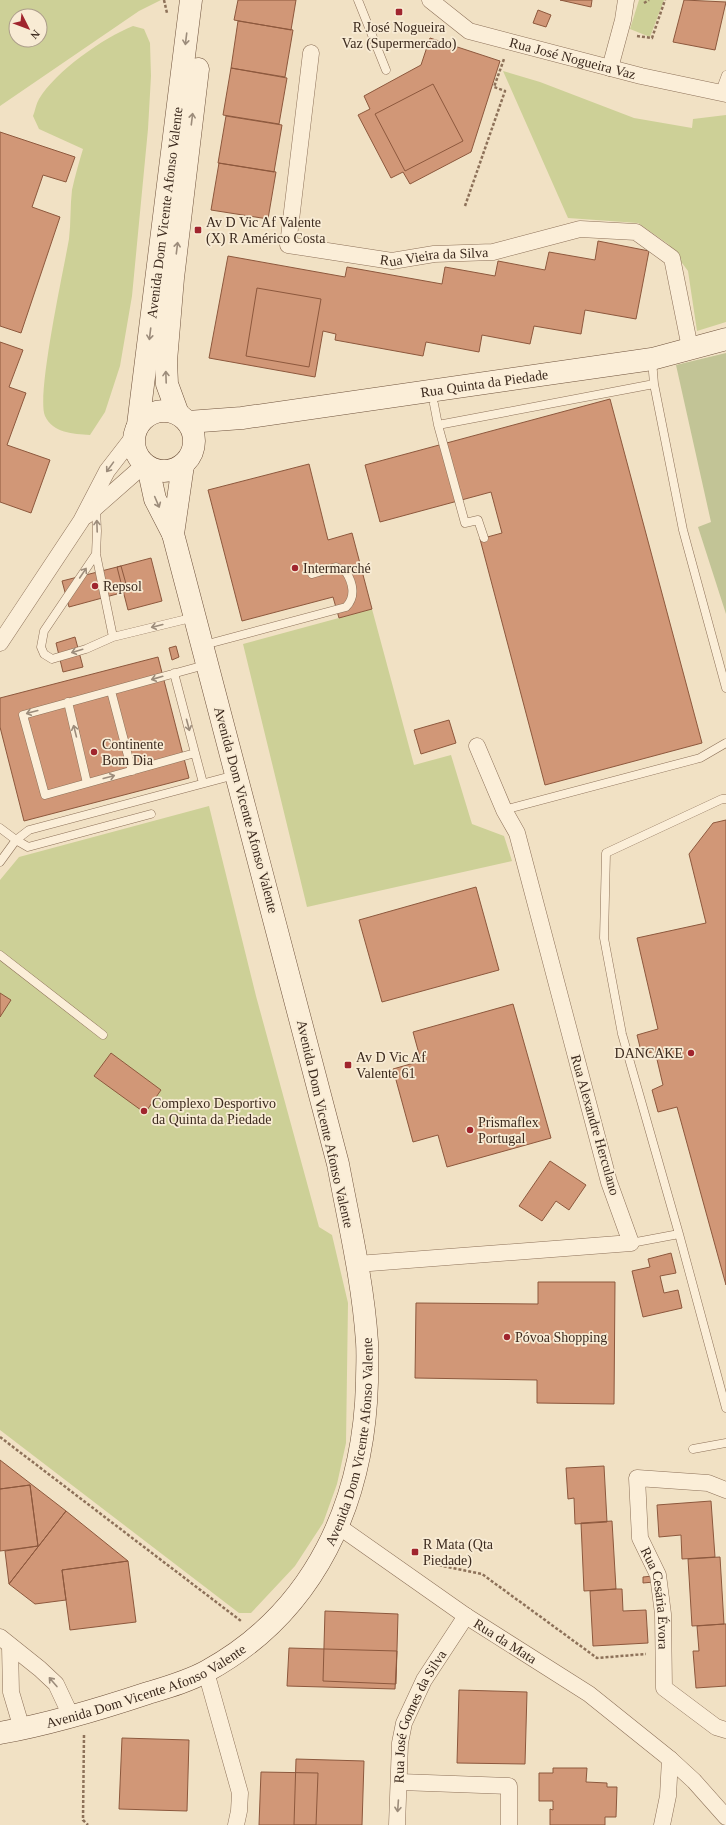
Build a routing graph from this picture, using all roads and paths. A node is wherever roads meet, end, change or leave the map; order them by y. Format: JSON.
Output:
{"nodes":[{"id":1,"x":191,"y":0,"type":"edge"},
{"id":2,"x":206,"y":0,"type":"edge"},
{"id":3,"x":358,"y":0,"type":"edge"},
{"id":4,"x":430,"y":0,"type":"edge"},
{"id":5,"x":626,"y":0,"type":"edge"},
{"id":6,"x":649,"y":0,"type":"edge"},
{"id":7,"x":665,"y":0,"type":"edge"},
{"id":8,"x":643,"y":4,"type":"dead end"},
{"id":9,"x":633,"y":35,"type":"dead end"},
{"id":10,"x":510,"y":41,"type":"junction"},
{"id":11,"x":311,"y":53,"type":"dead end"},
{"id":12,"x":610,"y":68,"type":"junction"},
{"id":13,"x":386,"y":70,"type":"dead end"},
{"id":14,"x":726,"y":75,"type":"edge"},
{"id":15,"x":722,"y":94,"type":"edge"},
{"id":16,"x":465,"y":206,"type":"dead end"},
{"id":17,"x":726,"y":339,"type":"edge"},
{"id":18,"x":690,"y":348,"type":"junction"},
{"id":19,"x":652,"y":359,"type":"junction"},
{"id":20,"x":654,"y":384,"type":"junction"},
{"id":21,"x":434,"y":404,"type":"dead end"},
{"id":22,"x":183,"y":418,"type":"junction"},
{"id":23,"x":242,"y":418,"type":"junction"},
{"id":24,"x":438,"y":425,"type":"junction"},
{"id":25,"x":136,"y":430,"type":"junction"},
{"id":26,"x":188,"y":457,"type":"junction"},
{"id":27,"x":146,"y":466,"type":"junction"},
{"id":28,"x":96,"y":508,"type":"junction"},
{"id":29,"x":81,"y":521,"type":"junction"},
{"id":30,"x":173,"y":534,"type":"junction"},
{"id":31,"x":484,"y":538,"type":"dead end"},
{"id":32,"x":96,"y":554,"type":"junction"},
{"id":33,"x":312,"y":574,"type":"dead end"},
{"id":34,"x":195,"y":617,"type":"junction"},
{"id":35,"x":113,"y":637,"type":"junction"},
{"id":36,"x":0,"y":643,"type":"edge"},
{"id":37,"x":206,"y":655,"type":"junction"},
{"id":38,"x":174,"y":673,"type":"junction"},
{"id":39,"x":726,"y":688,"type":"edge"},
{"id":40,"x":111,"y":691,"type":"junction"},
{"id":41,"x":68,"y":702,"type":"junction"},
{"id":42,"x":726,"y":743,"type":"edge"},
{"id":43,"x":477,"y":746,"type":"dead end"},
{"id":44,"x":195,"y":753,"type":"junction"},
{"id":45,"x":132,"y":770,"type":"junction"},
{"id":46,"x":237,"y":775,"type":"junction"},
{"id":47,"x":87,"y":783,"type":"junction"},
{"id":48,"x":203,"y":783,"type":"junction"},
{"id":49,"x":726,"y":799,"type":"edge"},
{"id":50,"x":504,"y":810,"type":"junction"},
{"id":51,"x":151,"y":814,"type":"dead end"},
{"id":52,"x":0,"y":828,"type":"edge"},
{"id":53,"x":16,"y":840,"type":"junction"},
{"id":54,"x":0,"y":862,"type":"edge"},
{"id":55,"x":0,"y":955,"type":"edge"},
{"id":56,"x":103,"y":1035,"type":"dead end"},
{"id":57,"x":679,"y":1234,"type":"junction"},
{"id":58,"x":631,"y":1243,"type":"junction"},
{"id":59,"x":358,"y":1264,"type":"junction"},
{"id":60,"x":726,"y":1408,"type":"edge"},
{"id":61,"x":0,"y":1437,"type":"edge"},
{"id":62,"x":726,"y":1443,"type":"edge"},
{"id":63,"x":693,"y":1449,"type":"dead end"},
{"id":64,"x":726,"y":1490,"type":"edge"},
{"id":65,"x":338,"y":1526,"type":"junction"},
{"id":66,"x":421,"y":1563,"type":"dead end"},
{"id":67,"x":466,"y":1616,"type":"junction"},
{"id":68,"x":259,"y":1634,"type":"junction"},
{"id":69,"x":5,"y":1642,"type":"edge"},
{"id":70,"x":664,"y":1652,"type":"junction"},
{"id":71,"x":206,"y":1672,"type":"junction"},
{"id":72,"x":77,"y":1714,"type":"junction"},
{"id":73,"x":22,"y":1729,"type":"junction"},
{"id":74,"x":726,"y":1730,"type":"edge"},
{"id":75,"x":0,"y":1733,"type":"edge"},
{"id":76,"x":670,"y":1759,"type":"junction"},
{"id":77,"x":400,"y":1782,"type":"junction"},
{"id":78,"x":726,"y":1817,"type":"edge"},
{"id":79,"x":88,"y":1825,"type":"edge"},
{"id":80,"x":236,"y":1825,"type":"edge"},
{"id":81,"x":397,"y":1825,"type":"edge"},
{"id":82,"x":509,"y":1825,"type":"edge"},
{"id":83,"x":662,"y":1825,"type":"edge"}],
"edges":[{"from":1,"to":25,"type":"street","name":"Avenida Dom Vicente Afonso Valente","one_way":true},
{"from":22,"to":2,"type":"street","name":"Avenida Dom Vicente Afonso Valente","one_way":true},
{"from":3,"to":13,"type":"lane"},
{"from":4,"to":10,"type":"street","name":"Rua José Nogueira Vaz"},
{"from":5,"to":12,"type":"street"},
{"from":6,"to":8,"type":"path"},
{"from":7,"to":9,"type":"path"},
{"from":10,"to":12,"type":"street","name":"Rua José Nogueira Vaz"},
{"from":10,"to":16,"type":"path"},
{"from":11,"to":18,"type":"street","name":"Rua Vieira da Silva"},
{"from":12,"to":15,"type":"street","name":"Rua José Nogueira Vaz"},
{"from":14,"to":15,"type":"lane"},
{"from":17,"to":18,"type":"street","name":"Rua Quinta da Piedade"},
{"from":18,"to":19,"type":"street","name":"Rua Quinta da Piedade"},
{"from":19,"to":20,"type":"lane"},
{"from":19,"to":23,"type":"street","name":"Rua Quinta da Piedade"},
{"from":20,"to":24,"type":"lane"},
{"from":20,"to":39,"type":"lane"},
{"from":21,"to":24,"type":"lane"},
{"from":22,"to":23,"type":"street","name":"Rua Quinta da Piedade"},
{"from":22,"to":25,"type":"street"},
{"from":22,"to":26,"type":"street"},
{"from":23,"to":26,"type":"street"},
{"from":24,"to":31,"type":"lane"},
{"from":25,"to":27,"type":"street"},
{"from":25,"to":29,"type":"street","one_way":true},
{"from":26,"to":27,"type":"street"},
{"from":26,"to":30,"type":"street","name":"Avenida Dom Vicente Afonso Valente"},
{"from":27,"to":28,"type":"street"},
{"from":27,"to":30,"type":"street","name":"Avenida Dom Vicente Afonso Valente","one_way":true},
{"from":28,"to":29,"type":"street"},
{"from":32,"to":28,"type":"lane","one_way":true},
{"from":29,"to":36,"type":"street"},
{"from":30,"to":34,"type":"street","name":"Avenida Dom Vicente Afonso Valente"},
{"from":32,"to":35,"type":"lane"},
{"from":35,"to":32,"type":"lane","one_way":true},
{"from":33,"to":37,"type":"lane"},
{"from":34,"to":35,"type":"lane","one_way":true},
{"from":34,"to":37,"type":"street","name":"Avenida Dom Vicente Afonso Valente"},
{"from":37,"to":38,"type":"lane"},
{"from":37,"to":46,"type":"street","name":"Avenida Dom Vicente Afonso Valente"},
{"from":38,"to":40,"type":"lane","one_way":true},
{"from":38,"to":44,"type":"lane","one_way":true},
{"from":40,"to":41,"type":"lane"},
{"from":40,"to":45,"type":"lane"},
{"from":47,"to":41,"type":"lane","one_way":true},
{"from":41,"to":47,"type":"lane","one_way":true},
{"from":42,"to":50,"type":"lane"},
{"from":43,"to":50,"type":"street","name":"Rua Alexandre Herculano"},
{"from":44,"to":45,"type":"lane"},
{"from":44,"to":48,"type":"lane"},
{"from":47,"to":45,"type":"lane","one_way":true},
{"from":46,"to":48,"type":"lane"},
{"from":46,"to":59,"type":"street","name":"Avenida Dom Vicente Afonso Valente"},
{"from":48,"to":53,"type":"lane"},
{"from":49,"to":57,"type":"lane"},
{"from":50,"to":58,"type":"street","name":"Rua Alexandre Herculano"},
{"from":51,"to":53,"type":"lane"},
{"from":52,"to":53,"type":"lane"},
{"from":53,"to":54,"type":"lane"},
{"from":55,"to":56,"type":"lane"},
{"from":57,"to":58,"type":"lane"},
{"from":57,"to":60,"type":"lane"},
{"from":58,"to":59,"type":"street"},
{"from":59,"to":65,"type":"street","name":"Avenida Dom Vicente Afonso Valente"},
{"from":61,"to":68,"type":"path"},
{"from":62,"to":63,"type":"lane"},
{"from":64,"to":70,"type":"street","name":"Rua Cesária Évora"},
{"from":65,"to":67,"type":"street","name":"Rua da Mata"},
{"from":65,"to":68,"type":"street","name":"Avenida Dom Vicente Afonso Valente"},
{"from":66,"to":70,"type":"path"},
{"from":67,"to":76,"type":"street","name":"Rua da Mata"},
{"from":67,"to":77,"type":"street","name":"Rua José Gomes da Silva"},
{"from":68,"to":71,"type":"street","name":"Avenida Dom Vicente Afonso Valente"},
{"from":72,"to":69,"type":"street","one_way":true},
{"from":69,"to":73,"type":"street"},
{"from":70,"to":74,"type":"street","name":"Rua Cesária Évora"},
{"from":71,"to":72,"type":"street","name":"Avenida Dom Vicente Afonso Valente"},
{"from":71,"to":80,"type":"street"},
{"from":72,"to":73,"type":"street","name":"Avenida Dom Vicente Afonso Valente"},
{"from":72,"to":79,"type":"path"},
{"from":73,"to":75,"type":"street","name":"Avenida Dom Vicente Afonso Valente"},
{"from":76,"to":78,"type":"street","name":"Rua da Mata"},
{"from":76,"to":83,"type":"street"},
{"from":77,"to":81,"type":"street","name":"Rua José Gomes da Silva","one_way":true},
{"from":77,"to":82,"type":"street"}]}
